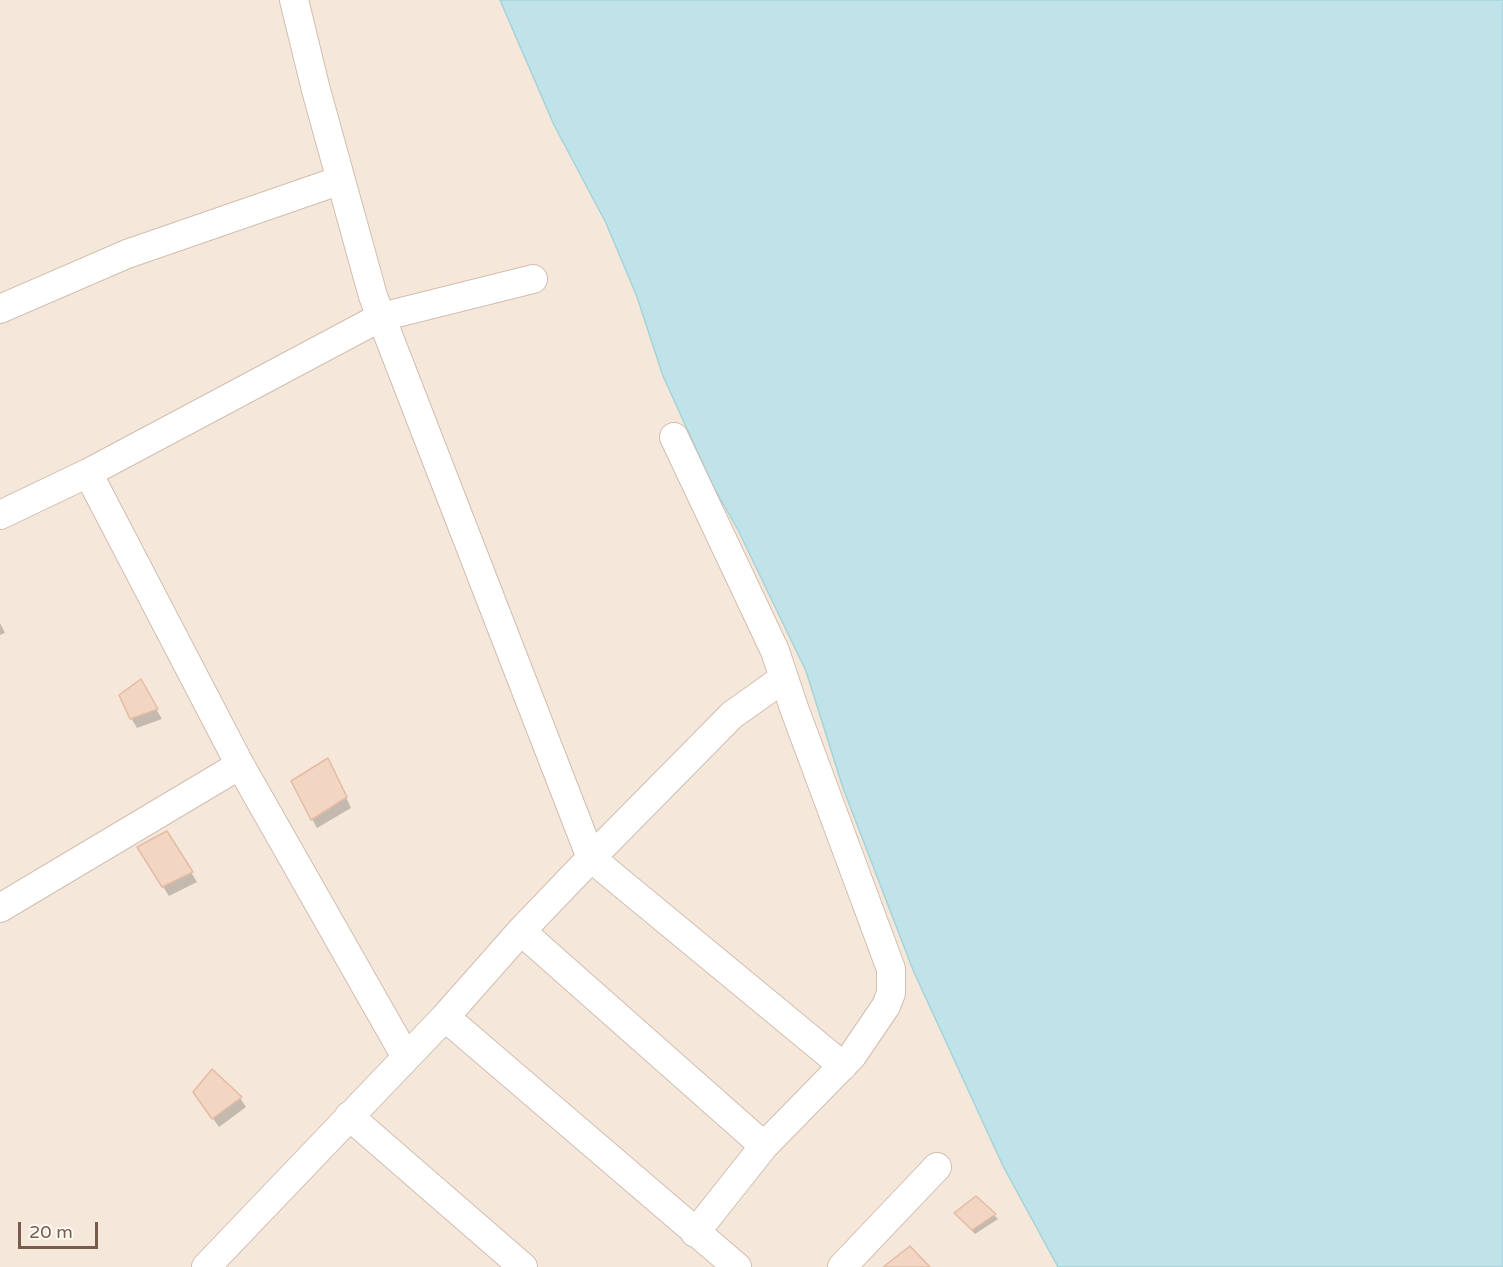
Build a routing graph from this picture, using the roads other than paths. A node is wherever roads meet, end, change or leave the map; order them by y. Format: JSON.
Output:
{"nodes":[{"id":1,"x":294,"y":0,"type":"edge"},
{"id":2,"x":341,"y":180,"type":"junction"},
{"id":3,"x":533,"y":279,"type":"dead end"},
{"id":4,"x":0,"y":309,"type":"edge"},
{"id":5,"x":381,"y":318,"type":"junction"},
{"id":6,"x":674,"y":437,"type":"dead end"},
{"id":7,"x":88,"y":473,"type":"junction"},
{"id":8,"x":0,"y":515,"type":"edge"},
{"id":9,"x":784,"y":678,"type":"junction"},
{"id":10,"x":240,"y":765,"type":"junction"},
{"id":11,"x":591,"y":858,"type":"junction"},
{"id":12,"x":0,"y":908,"type":"edge"},
{"id":13,"x":521,"y":931,"type":"junction"},
{"id":14,"x":445,"y":1017,"type":"junction"},
{"id":15,"x":406,"y":1057,"type":"junction"},
{"id":16,"x":843,"y":1066,"type":"junction"},
{"id":17,"x":349,"y":1116,"type":"junction"},
{"id":18,"x":764,"y":1146,"type":"junction"},
{"id":19,"x":937,"y":1167,"type":"dead end"},
{"id":20,"x":695,"y":1233,"type":"junction"},
{"id":21,"x":206,"y":1267,"type":"edge"},
{"id":22,"x":523,"y":1267,"type":"edge"},
{"id":23,"x":737,"y":1267,"type":"edge"},
{"id":24,"x":842,"y":1267,"type":"edge"}],
"edges":[{"from":1,"to":2,"type":"street"},
{"from":2,"to":4,"type":"street"},
{"from":2,"to":5,"type":"street"},
{"from":3,"to":5,"type":"street"},
{"from":5,"to":7,"type":"street"},
{"from":5,"to":11,"type":"street"},
{"from":6,"to":9,"type":"street"},
{"from":7,"to":8,"type":"street"},
{"from":7,"to":10,"type":"street"},
{"from":9,"to":11,"type":"street"},
{"from":9,"to":16,"type":"street"},
{"from":10,"to":12,"type":"street"},
{"from":10,"to":15,"type":"street"},
{"from":11,"to":13,"type":"street"},
{"from":11,"to":16,"type":"street"},
{"from":13,"to":14,"type":"street"},
{"from":13,"to":18,"type":"street"},
{"from":14,"to":15,"type":"street"},
{"from":14,"to":20,"type":"street"},
{"from":15,"to":17,"type":"street"},
{"from":16,"to":18,"type":"street"},
{"from":17,"to":21,"type":"street"},
{"from":17,"to":22,"type":"street"},
{"from":18,"to":20,"type":"street"},
{"from":19,"to":24,"type":"street"},
{"from":20,"to":23,"type":"street"}]}
